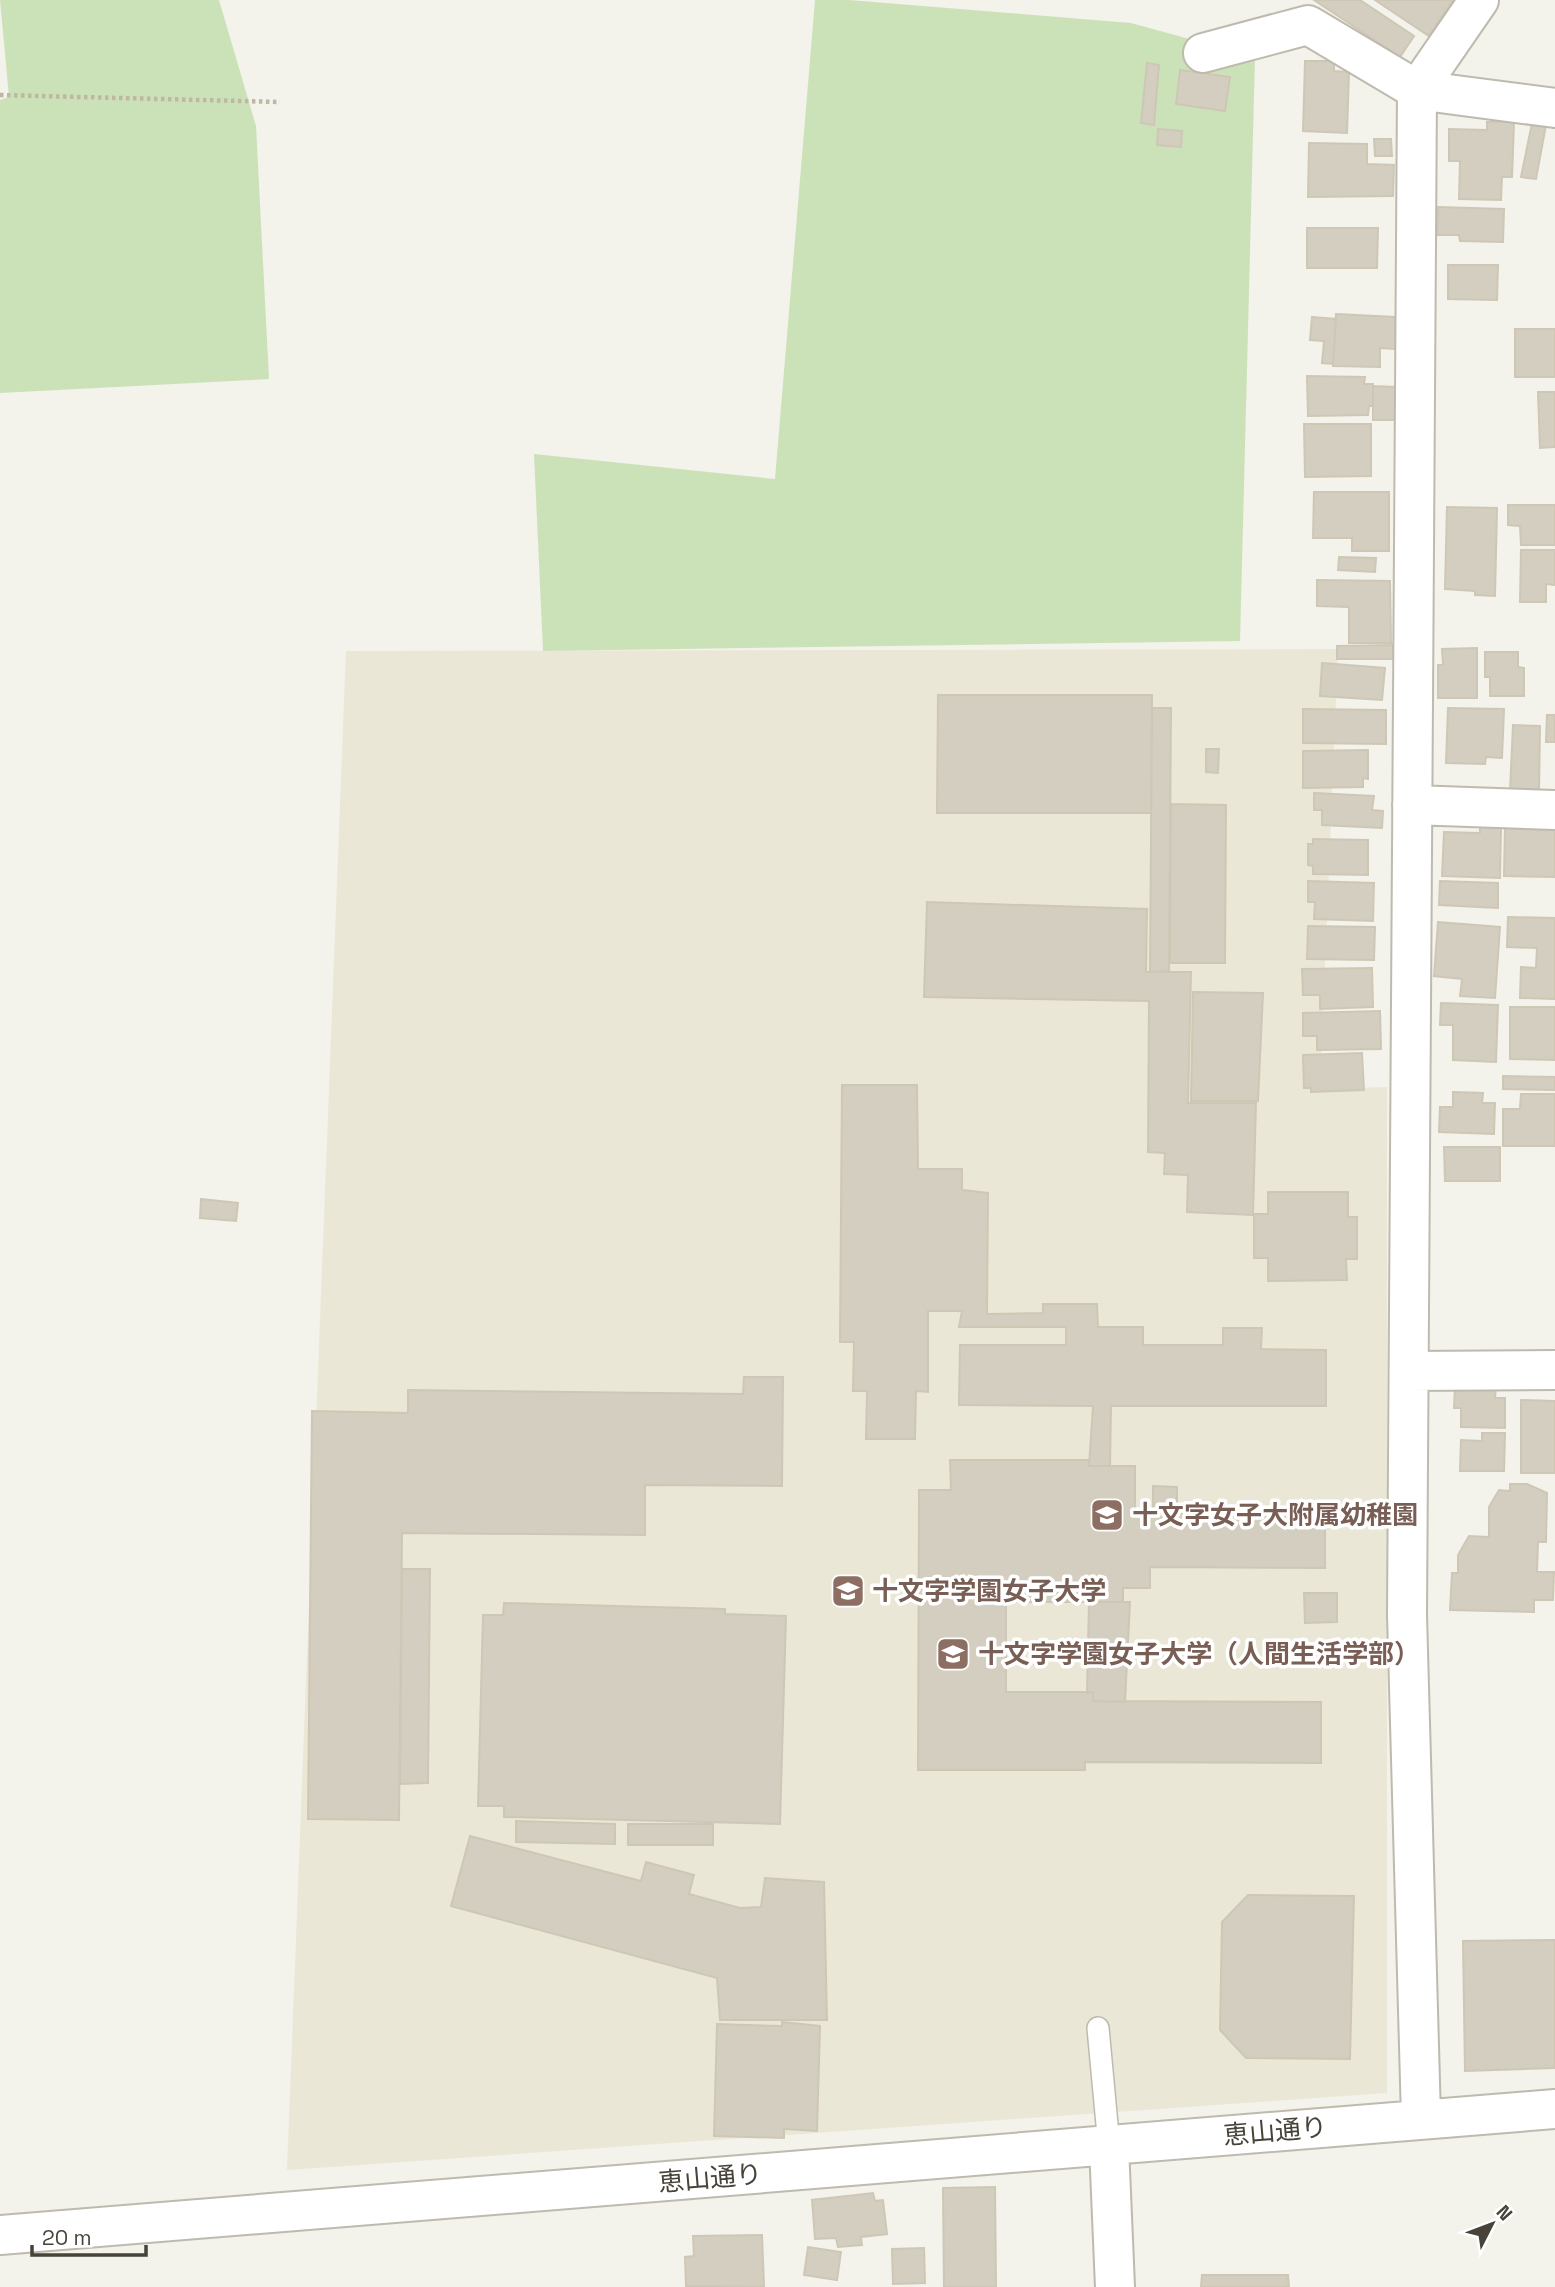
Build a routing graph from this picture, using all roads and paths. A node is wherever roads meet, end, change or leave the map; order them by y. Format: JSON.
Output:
{"nodes":[{"id":1,"x":1479,"y":0,"type":"edge"},
{"id":2,"x":1203,"y":52,"type":"dead end"},
{"id":3,"x":1417,"y":90,"type":"junction"},
{"id":4,"x":0,"y":95,"type":"edge"},
{"id":5,"x":281,"y":102,"type":"dead end"},
{"id":6,"x":1555,"y":108,"type":"edge"},
{"id":7,"x":1412,"y":805,"type":"junction"},
{"id":8,"x":1555,"y":810,"type":"edge"},
{"id":9,"x":1555,"y":1370,"type":"edge"},
{"id":10,"x":1409,"y":1371,"type":"junction"},
{"id":11,"x":1098,"y":2028,"type":"dead end"},
{"id":12,"x":1555,"y":2109,"type":"edge"},
{"id":13,"x":1421,"y":2118,"type":"junction"},
{"id":14,"x":1109,"y":2146,"type":"junction"},
{"id":15,"x":0,"y":2235,"type":"edge"},
{"id":16,"x":1115,"y":2287,"type":"edge"}],
"edges":[{"from":1,"to":3,"type":"street"},
{"from":2,"to":3,"type":"street"},
{"from":3,"to":6,"type":"street"},
{"from":3,"to":7,"type":"street"},
{"from":4,"to":5,"type":"path"},
{"from":7,"to":8,"type":"street"},
{"from":7,"to":10,"type":"street"},
{"from":9,"to":10,"type":"street"},
{"from":10,"to":13,"type":"street"},
{"from":11,"to":14,"type":"lane"},
{"from":12,"to":13,"type":"street","name":"恵山通り"},
{"from":13,"to":14,"type":"street","name":"恵山通り"},
{"from":14,"to":15,"type":"street","name":"恵山通り"},
{"from":14,"to":16,"type":"street"}]}
